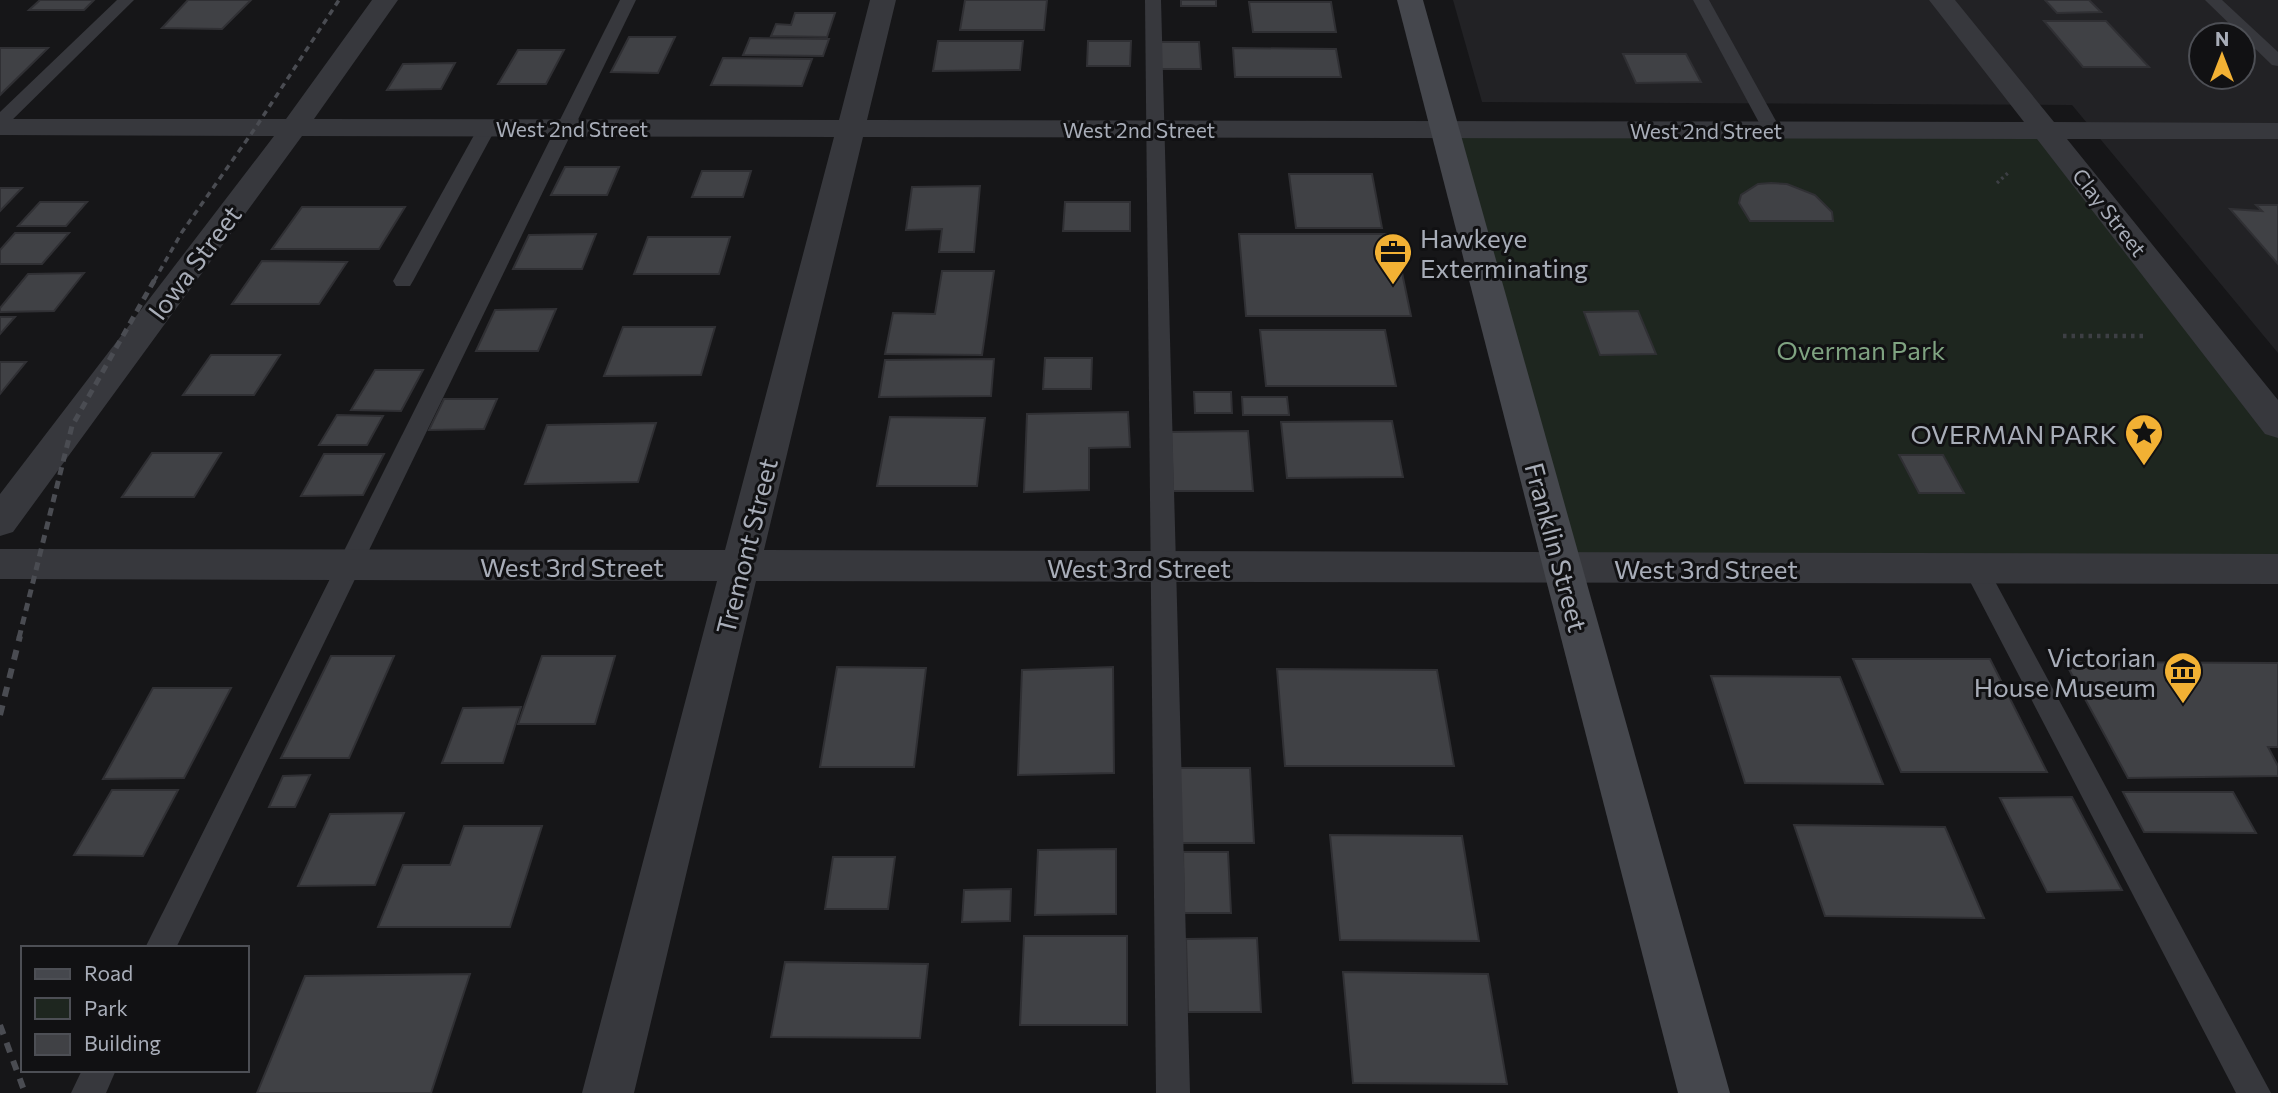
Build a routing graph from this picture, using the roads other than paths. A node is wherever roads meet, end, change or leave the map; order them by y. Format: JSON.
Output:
{"nodes":[{"id":1,"x":126,"y":0,"type":"edge"},
{"id":2,"x":385,"y":0,"type":"edge"},
{"id":3,"x":628,"y":0,"type":"edge"},
{"id":4,"x":883,"y":0,"type":"edge"},
{"id":5,"x":1153,"y":0,"type":"edge"},
{"id":6,"x":1410,"y":0,"type":"edge"},
{"id":7,"x":1701,"y":0,"type":"edge"},
{"id":8,"x":1942,"y":0,"type":"edge"},
{"id":9,"x":2213,"y":0,"type":"edge"},
{"id":10,"x":2278,"y":61,"type":"edge"},
{"id":11,"x":0,"y":124,"type":"edge"},
{"id":12,"x":295,"y":127,"type":"junction"},
{"id":13,"x":486,"y":128,"type":"junction"},
{"id":14,"x":564,"y":128,"type":"junction"},
{"id":15,"x":851,"y":128,"type":"junction"},
{"id":16,"x":1157,"y":129,"type":"junction"},
{"id":17,"x":1445,"y":129,"type":"junction"},
{"id":18,"x":1772,"y":130,"type":"junction"},
{"id":19,"x":2046,"y":130,"type":"junction"},
{"id":20,"x":2278,"y":131,"type":"edge"},
{"id":21,"x":403,"y":281,"type":"dead end"},
{"id":22,"x":2278,"y":425,"type":"edge"},
{"id":23,"x":0,"y":522,"type":"edge"},
{"id":24,"x":0,"y":565,"type":"edge"},
{"id":25,"x":347,"y":565,"type":"junction"},
{"id":26,"x":741,"y":566,"type":"junction"},
{"id":27,"x":1164,"y":567,"type":"junction"},
{"id":28,"x":1563,"y":568,"type":"junction"},
{"id":29,"x":1975,"y":568,"type":"junction"},
{"id":30,"x":2278,"y":569,"type":"edge"},
{"id":31,"x":161,"y":946,"type":"edge"},
{"id":32,"x":99,"y":1072,"type":"edge"},
{"id":33,"x":88,"y":1093,"type":"edge"},
{"id":34,"x":608,"y":1093,"type":"edge"},
{"id":35,"x":1173,"y":1093,"type":"edge"},
{"id":36,"x":1704,"y":1093,"type":"edge"},
{"id":37,"x":2254,"y":1093,"type":"edge"}],
"edges":[{"from":1,"to":11,"type":"lane"},
{"from":2,"to":12,"type":"street","name":"Iowa Street"},
{"from":3,"to":14,"type":"lane"},
{"from":4,"to":15,"type":"street","name":"Tremont Street"},
{"from":5,"to":16,"type":"lane"},
{"from":6,"to":17,"type":"street","name":"Franklin Street"},
{"from":7,"to":18,"type":"lane"},
{"from":8,"to":19,"type":"street","name":"Clay Street"},
{"from":9,"to":10,"type":"lane"},
{"from":11,"to":12,"type":"street","name":"West 2nd Street"},
{"from":12,"to":13,"type":"street","name":"West 2nd Street"},
{"from":12,"to":23,"type":"street","name":"Iowa Street"},
{"from":13,"to":14,"type":"street","name":"West 2nd Street"},
{"from":13,"to":21,"type":"lane"},
{"from":14,"to":15,"type":"street","name":"West 2nd Street"},
{"from":14,"to":25,"type":"lane"},
{"from":15,"to":16,"type":"street","name":"West 2nd Street"},
{"from":15,"to":26,"type":"street","name":"Tremont Street"},
{"from":16,"to":17,"type":"street","name":"West 2nd Street"},
{"from":16,"to":27,"type":"lane"},
{"from":17,"to":18,"type":"street","name":"West 2nd Street"},
{"from":17,"to":28,"type":"street","name":"Franklin Street"},
{"from":18,"to":19,"type":"street","name":"West 2nd Street"},
{"from":19,"to":20,"type":"street","name":"West 2nd Street"},
{"from":19,"to":22,"type":"street","name":"Clay Street"},
{"from":24,"to":25,"type":"street","name":"West 3rd Street"},
{"from":25,"to":26,"type":"street","name":"West 3rd Street"},
{"from":25,"to":31,"type":"lane"},
{"from":26,"to":27,"type":"street","name":"West 3rd Street"},
{"from":26,"to":34,"type":"street","name":"Tremont Street"},
{"from":27,"to":28,"type":"street","name":"West 3rd Street"},
{"from":27,"to":35,"type":"lane"},
{"from":28,"to":29,"type":"street","name":"West 3rd Street"},
{"from":28,"to":36,"type":"street","name":"Franklin Street"},
{"from":29,"to":30,"type":"street","name":"West 3rd Street"},
{"from":29,"to":37,"type":"lane"},
{"from":32,"to":33,"type":"lane"}]}
